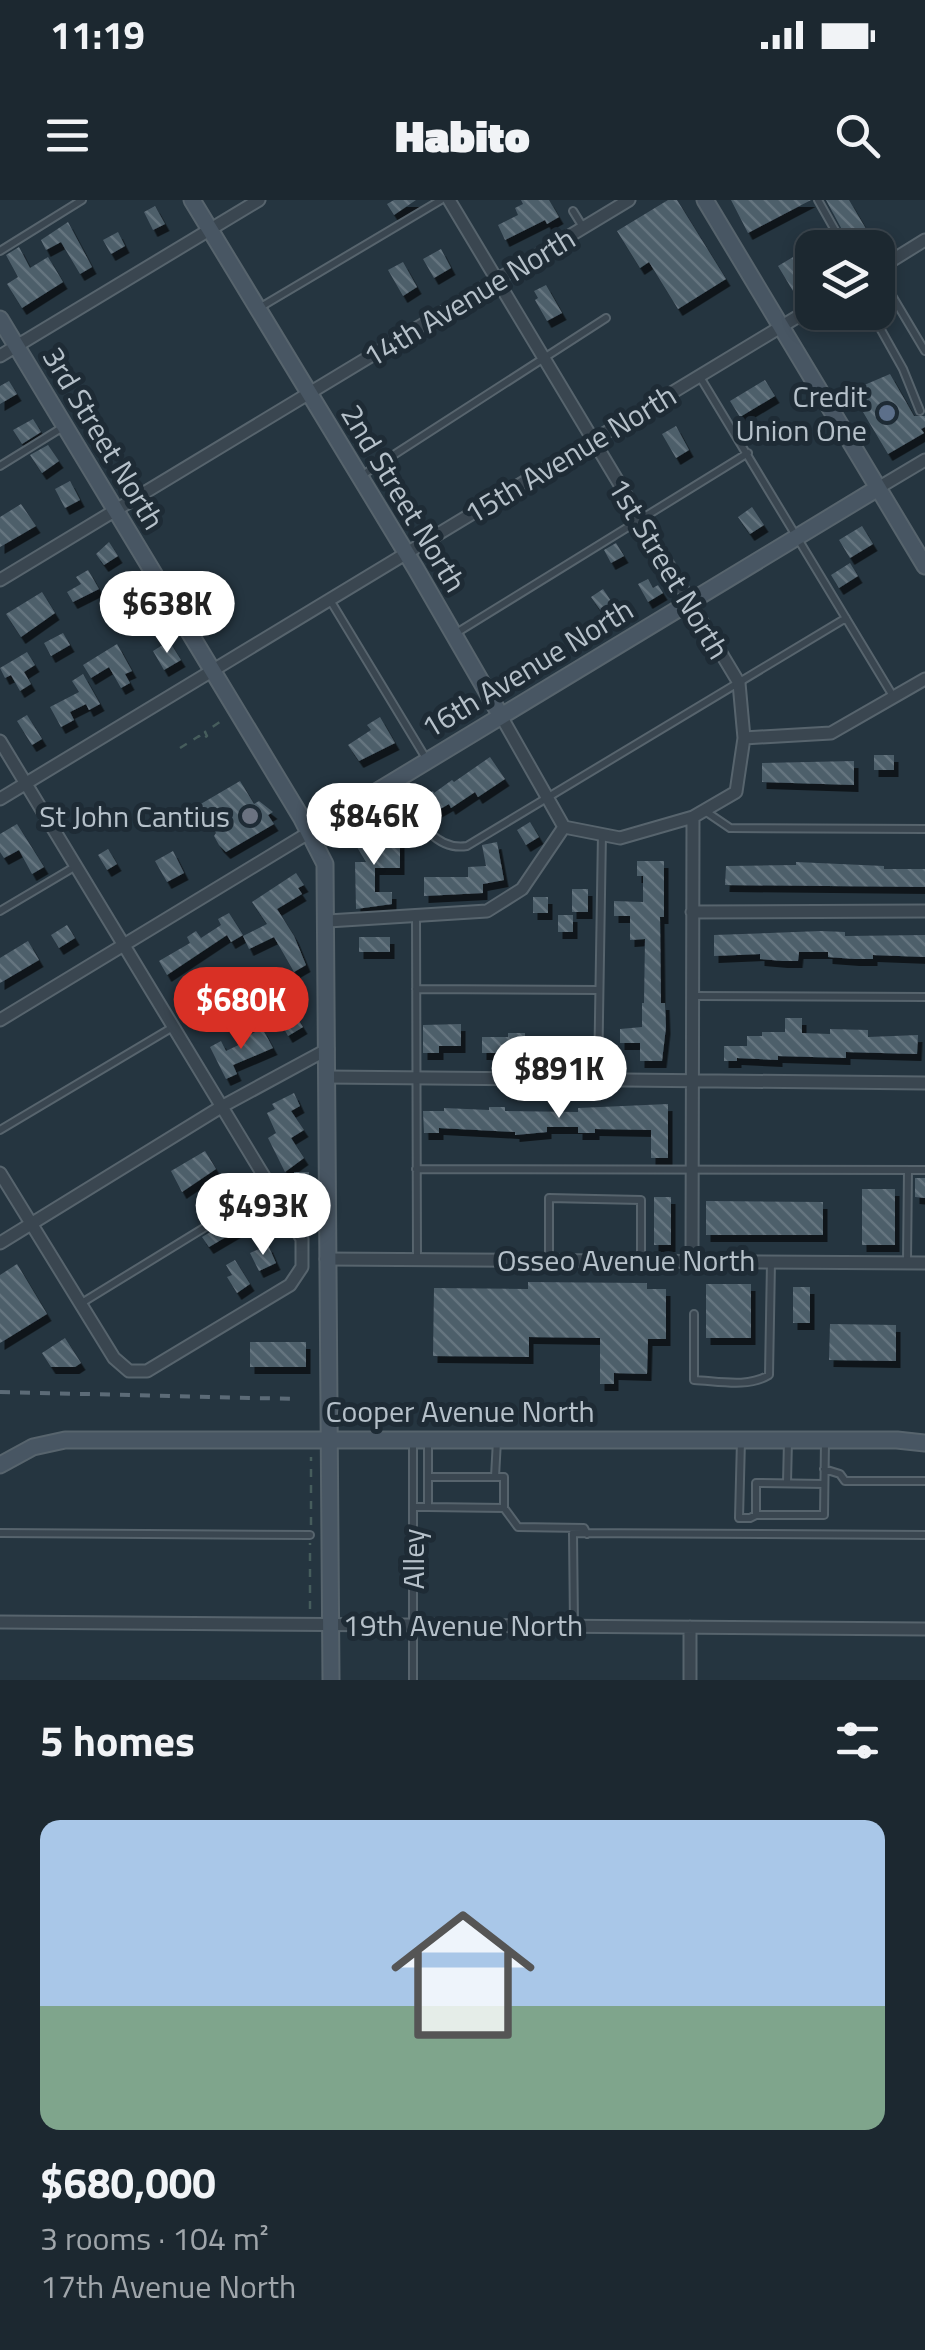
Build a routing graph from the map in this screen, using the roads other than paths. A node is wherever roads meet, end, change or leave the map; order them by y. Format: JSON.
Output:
{"nodes":[{"id":1,"x":82,"y":200,"type":"edge"},
{"id":2,"x":192,"y":200,"type":"edge"},
{"id":3,"x":259,"y":200,"type":"edge"},
{"id":4,"x":445,"y":200,"type":"edge"},
{"id":5,"x":601,"y":200,"type":"edge"},
{"id":6,"x":629,"y":200,"type":"edge"},
{"id":7,"x":705,"y":200,"type":"edge"},
{"id":8,"x":818,"y":200,"type":"edge"},
{"id":9,"x":573,"y":211,"type":"dead end"},
{"id":10,"x":609,"y":212,"type":"junction"},
{"id":11,"x":583,"y":228,"type":"junction"},
{"id":12,"x":210,"y":230,"type":"junction"},
{"id":13,"x":835,"y":230,"type":"edge"},
{"id":14,"x":925,"y":240,"type":"edge"},
{"id":15,"x":0,"y":252,"type":"edge"},
{"id":16,"x":895,"y":260,"type":"edge"},
{"id":17,"x":497,"y":280,"type":"junction"},
{"id":18,"x":895,"y":300,"type":"edge"},
{"id":19,"x":258,"y":308,"type":"junction"},
{"id":20,"x":606,"y":318,"type":"dead end"},
{"id":21,"x":795,"y":318,"type":"edge"},
{"id":22,"x":0,"y":319,"type":"edge"},
{"id":23,"x":781,"y":327,"type":"junction"},
{"id":24,"x":881,"y":330,"type":"edge"},
{"id":25,"x":16,"y":347,"type":"junction"},
{"id":26,"x":925,"y":352,"type":"edge"},
{"id":27,"x":0,"y":356,"type":"edge"},
{"id":28,"x":544,"y":359,"type":"junction"},
{"id":29,"x":700,"y":376,"type":"junction"},
{"id":30,"x":310,"y":393,"type":"junction"},
{"id":31,"x":920,"y":411,"type":"dead end"},
{"id":32,"x":65,"y":426,"type":"junction"},
{"id":33,"x":591,"y":442,"type":"junction"},
{"id":34,"x":748,"y":453,"type":"junction"},
{"id":35,"x":925,"y":460,"type":"edge"},
{"id":36,"x":0,"y":466,"type":"edge"},
{"id":37,"x":360,"y":477,"type":"junction"},
{"id":38,"x":878,"y":488,"type":"junction"},
{"id":39,"x":115,"y":510,"type":"junction"},
{"id":40,"x":641,"y":522,"type":"junction"},
{"id":41,"x":798,"y":537,"type":"junction"},
{"id":42,"x":407,"y":554,"type":"junction"},
{"id":43,"x":925,"y":566,"type":"edge"},
{"id":44,"x":0,"y":580,"type":"edge"},
{"id":45,"x":330,"y":600,"type":"junction"},
{"id":46,"x":689,"y":603,"type":"junction"},
{"id":47,"x":846,"y":618,"type":"junction"},
{"id":48,"x":452,"y":636,"type":"junction"},
{"id":49,"x":212,"y":670,"type":"junction"},
{"id":50,"x":925,"y":679,"type":"edge"},
{"id":51,"x":739,"y":683,"type":"junction"},
{"id":52,"x":894,"y":697,"type":"junction"},
{"id":53,"x":500,"y":716,"type":"junction"},
{"id":54,"x":744,"y":738,"type":"junction"},
{"id":55,"x":0,"y":741,"type":"edge"},
{"id":56,"x":428,"y":761,"type":"junction"},
{"id":57,"x":394,"y":781,"type":"junction"},
{"id":58,"x":26,"y":784,"type":"junction"},
{"id":59,"x":549,"y":798,"type":"junction"},
{"id":60,"x":0,"y":799,"type":"edge"},
{"id":61,"x":698,"y":814,"type":"junction"},
{"id":62,"x":564,"y":827,"type":"junction"},
{"id":63,"x":925,"y":829,"type":"edge"},
{"id":64,"x":310,"y":832,"type":"junction"},
{"id":65,"x":602,"y":834,"type":"junction"},
{"id":66,"x":76,"y":866,"type":"junction"},
{"id":67,"x":925,"y":911,"type":"edge"},
{"id":68,"x":0,"y":912,"type":"edge"},
{"id":69,"x":692,"y":912,"type":"junction"},
{"id":70,"x":416,"y":915,"type":"junction"},
{"id":71,"x":328,"y":921,"type":"junction"},
{"id":72,"x":124,"y":945,"type":"junction"},
{"id":73,"x":416,"y":989,"type":"junction"},
{"id":74,"x":599,"y":990,"type":"junction"},
{"id":75,"x":691,"y":996,"type":"junction"},
{"id":76,"x":925,"y":997,"type":"edge"},
{"id":77,"x":0,"y":1020,"type":"edge"},
{"id":78,"x":174,"y":1027,"type":"junction"},
{"id":79,"x":328,"y":1049,"type":"junction"},
{"id":80,"x":327,"y":1077,"type":"junction"},
{"id":81,"x":416,"y":1078,"type":"junction"},
{"id":82,"x":598,"y":1080,"type":"junction"},
{"id":83,"x":690,"y":1082,"type":"junction"},
{"id":84,"x":925,"y":1083,"type":"edge"},
{"id":85,"x":221,"y":1107,"type":"junction"},
{"id":86,"x":0,"y":1130,"type":"edge"},
{"id":87,"x":416,"y":1169,"type":"junction"},
{"id":88,"x":908,"y":1170,"type":"junction"},
{"id":89,"x":925,"y":1170,"type":"edge"},
{"id":90,"x":691,"y":1171,"type":"junction"},
{"id":91,"x":0,"y":1173,"type":"edge"},
{"id":92,"x":270,"y":1188,"type":"junction"},
{"id":93,"x":31,"y":1226,"type":"junction"},
{"id":94,"x":0,"y":1244,"type":"edge"},
{"id":95,"x":326,"y":1259,"type":"junction"},
{"id":96,"x":417,"y":1259,"type":"junction"},
{"id":97,"x":549,"y":1260,"type":"junction"},
{"id":98,"x":641,"y":1260,"type":"junction"},
{"id":99,"x":692,"y":1260,"type":"junction"},
{"id":100,"x":771,"y":1261,"type":"junction"},
{"id":101,"x":907,"y":1262,"type":"junction"},
{"id":102,"x":925,"y":1262,"type":"edge"},
{"id":103,"x":80,"y":1304,"type":"junction"},
{"id":104,"x":694,"y":1314,"type":"dead end"},
{"id":105,"x":330,"y":1438,"type":"junction"},
{"id":106,"x":421,"y":1438,"type":"junction"},
{"id":107,"x":496,"y":1438,"type":"junction"},
{"id":108,"x":741,"y":1439,"type":"junction"},
{"id":109,"x":788,"y":1440,"type":"junction"},
{"id":110,"x":825,"y":1440,"type":"junction"},
{"id":111,"x":925,"y":1440,"type":"edge"},
{"id":112,"x":0,"y":1465,"type":"edge"},
{"id":113,"x":824,"y":1469,"type":"junction"},
{"id":114,"x":495,"y":1476,"type":"junction"},
{"id":115,"x":428,"y":1477,"type":"junction"},
{"id":116,"x":925,"y":1481,"type":"edge"},
{"id":117,"x":787,"y":1483,"type":"junction"},
{"id":118,"x":824,"y":1484,"type":"junction"},
{"id":119,"x":413,"y":1508,"type":"junction"},
{"id":120,"x":428,"y":1508,"type":"junction"},
{"id":121,"x":504,"y":1508,"type":"junction"},
{"id":122,"x":756,"y":1514,"type":"junction"},
{"id":123,"x":0,"y":1532,"type":"edge"},
{"id":124,"x":310,"y":1534,"type":"dead end"},
{"id":125,"x":587,"y":1534,"type":"junction"},
{"id":126,"x":925,"y":1535,"type":"edge"},
{"id":127,"x":0,"y":1622,"type":"edge"},
{"id":128,"x":331,"y":1624,"type":"junction"},
{"id":129,"x":413,"y":1625,"type":"junction"},
{"id":130,"x":574,"y":1626,"type":"junction"},
{"id":131,"x":690,"y":1627,"type":"junction"},
{"id":132,"x":925,"y":1629,"type":"edge"},
{"id":133,"x":331,"y":1680,"type":"edge"},
{"id":134,"x":413,"y":1680,"type":"edge"},
{"id":135,"x":690,"y":1680,"type":"edge"}],
"edges":[{"from":1,"to":15,"type":"lane"},
{"from":2,"to":12,"type":"street","name":"2nd Street North"},
{"from":3,"to":12,"type":"street"},
{"from":4,"to":17,"type":"street","name":"1st Street North"},
{"from":4,"to":19,"type":"lane"},
{"from":5,"to":10,"type":"lane"},
{"from":6,"to":10,"type":"street","name":"14th Avenue North"},
{"from":7,"to":23,"type":"street"},
{"from":8,"to":13,"type":"lane"},
{"from":9,"to":11,"type":"lane"},
{"from":10,"to":11,"type":"street","name":"14th Avenue North"},
{"from":11,"to":17,"type":"street","name":"14th Avenue North"},
{"from":12,"to":19,"type":"street","name":"2nd Street North"},
{"from":12,"to":25,"type":"street"},
{"from":14,"to":16,"type":"street"},
{"from":17,"to":28,"type":"street","name":"1st Street North"},
{"from":17,"to":30,"type":"street","name":"14th Avenue North"},
{"from":18,"to":26,"type":"lane"},
{"from":19,"to":30,"type":"street","name":"2nd Street North"},
{"from":20,"to":28,"type":"lane"},
{"from":21,"to":23,"type":"street","name":"15th Avenue North"},
{"from":22,"to":25,"type":"street","name":"3rd Street North"},
{"from":23,"to":29,"type":"street","name":"15th Avenue North"},
{"from":23,"to":38,"type":"street"},
{"from":24,"to":31,"type":"lane"},
{"from":25,"to":27,"type":"street"},
{"from":25,"to":32,"type":"street","name":"3rd Street North"},
{"from":28,"to":33,"type":"street","name":"1st Street North"},
{"from":28,"to":37,"type":"lane"},
{"from":29,"to":33,"type":"street","name":"15th Avenue North"},
{"from":29,"to":34,"type":"lane"},
{"from":30,"to":37,"type":"street","name":"2nd Street North"},
{"from":30,"to":39,"type":"street","name":"14th Avenue North"},
{"from":32,"to":36,"type":"lane"},
{"from":32,"to":39,"type":"street","name":"3rd Street North"},
{"from":33,"to":40,"type":"street","name":"1st Street North"},
{"from":33,"to":42,"type":"street","name":"15th Avenue North"},
{"from":34,"to":40,"type":"lane"},
{"from":34,"to":41,"type":"lane"},
{"from":35,"to":38,"type":"street"},
{"from":37,"to":42,"type":"street","name":"2nd Street North"},
{"from":38,"to":41,"type":"street","name":"16th Avenue North"},
{"from":38,"to":43,"type":"street"},
{"from":39,"to":44,"type":"street","name":"14th Avenue North"},
{"from":39,"to":49,"type":"street","name":"3rd Street North"},
{"from":40,"to":46,"type":"street","name":"1st Street North"},
{"from":40,"to":48,"type":"lane"},
{"from":41,"to":46,"type":"street","name":"16th Avenue North"},
{"from":41,"to":47,"type":"lane"},
{"from":42,"to":45,"type":"street","name":"15th Avenue North"},
{"from":42,"to":48,"type":"street","name":"2nd Street North"},
{"from":45,"to":49,"type":"street","name":"15th Avenue North"},
{"from":45,"to":56,"type":"lane"},
{"from":46,"to":51,"type":"street","name":"1st Street North"},
{"from":46,"to":53,"type":"street","name":"16th Avenue North"},
{"from":47,"to":51,"type":"lane"},
{"from":47,"to":52,"type":"lane"},
{"from":48,"to":53,"type":"street","name":"2nd Street North"},
{"from":49,"to":58,"type":"street","name":"15th Avenue North"},
{"from":49,"to":64,"type":"street","name":"3rd Street North"},
{"from":50,"to":52,"type":"street"},
{"from":51,"to":54,"type":"street","name":"1st Street North"},
{"from":51,"to":59,"type":"lane"},
{"from":52,"to":54,"type":"street"},
{"from":53,"to":56,"type":"street","name":"16th Avenue North"},
{"from":53,"to":59,"type":"street","name":"2nd Street North"},
{"from":54,"to":61,"type":"street","name":"1st Street North"},
{"from":55,"to":58,"type":"street"},
{"from":56,"to":57,"type":"street","name":"16th Avenue North"},
{"from":57,"to":59,"type":"lane"},
{"from":57,"to":64,"type":"street","name":"16th Avenue North"},
{"from":58,"to":60,"type":"street","name":"15th Avenue North"},
{"from":58,"to":66,"type":"street"},
{"from":59,"to":62,"type":"street","name":"2nd Street North"},
{"from":61,"to":63,"type":"lane"},
{"from":61,"to":65,"type":"street"},
{"from":61,"to":69,"type":"street"},
{"from":62,"to":65,"type":"street"},
{"from":62,"to":70,"type":"street"},
{"from":64,"to":71,"type":"street","name":"3rd Street North"},
{"from":64,"to":72,"type":"street","name":"16th Avenue North"},
{"from":65,"to":74,"type":"lane"},
{"from":66,"to":68,"type":"lane"},
{"from":66,"to":72,"type":"street"},
{"from":67,"to":69,"type":"street"},
{"from":69,"to":75,"type":"street"},
{"from":70,"to":71,"type":"street"},
{"from":70,"to":73,"type":"lane"},
{"from":71,"to":79,"type":"street","name":"3rd Street North"},
{"from":72,"to":77,"type":"street","name":"16th Avenue North"},
{"from":72,"to":78,"type":"street"},
{"from":73,"to":74,"type":"lane"},
{"from":73,"to":81,"type":"lane"},
{"from":74,"to":82,"type":"lane"},
{"from":75,"to":76,"type":"lane"},
{"from":75,"to":83,"type":"street"},
{"from":78,"to":85,"type":"street"},
{"from":78,"to":86,"type":"lane"},
{"from":79,"to":80,"type":"street","name":"3rd Street North"},
{"from":79,"to":85,"type":"street"},
{"from":80,"to":81,"type":"street"},
{"from":80,"to":95,"type":"street","name":"3rd Street North"},
{"from":81,"to":82,"type":"street"},
{"from":81,"to":87,"type":"lane"},
{"from":82,"to":83,"type":"street"},
{"from":83,"to":84,"type":"street"},
{"from":83,"to":90,"type":"street"},
{"from":85,"to":92,"type":"street"},
{"from":85,"to":93,"type":"street"},
{"from":87,"to":90,"type":"lane"},
{"from":87,"to":96,"type":"lane"},
{"from":88,"to":89,"type":"lane"},
{"from":88,"to":90,"type":"lane"},
{"from":88,"to":101,"type":"lane"},
{"from":90,"to":99,"type":"street"},
{"from":91,"to":93,"type":"street"},
{"from":92,"to":103,"type":"lane"},
{"from":92,"to":103,"type":"street"},
{"from":93,"to":94,"type":"street"},
{"from":93,"to":103,"type":"street"},
{"from":95,"to":96,"type":"street","name":"Osseo Avenue North"},
{"from":95,"to":105,"type":"street","name":"3rd Street North"},
{"from":96,"to":97,"type":"street","name":"Osseo Avenue North"},
{"from":97,"to":98,"type":"street","name":"Osseo Avenue North"},
{"from":97,"to":98,"type":"lane"},
{"from":98,"to":99,"type":"street","name":"Osseo Avenue North"},
{"from":99,"to":100,"type":"street","name":"Osseo Avenue North"},
{"from":100,"to":101,"type":"street","name":"Osseo Avenue North"},
{"from":100,"to":104,"type":"lane"},
{"from":101,"to":102,"type":"street","name":"Osseo Avenue North"},
{"from":105,"to":106,"type":"street","name":"Cooper Avenue North"},
{"from":105,"to":112,"type":"street","name":"Cooper Avenue North"},
{"from":105,"to":128,"type":"street","name":"3rd Street North"},
{"from":106,"to":107,"type":"street","name":"Cooper Avenue North"},
{"from":106,"to":115,"type":"lane"},
{"from":106,"to":119,"type":"lane","name":"Alley"},
{"from":107,"to":108,"type":"street","name":"Cooper Avenue North"},
{"from":107,"to":114,"type":"lane"},
{"from":108,"to":109,"type":"street","name":"Cooper Avenue North"},
{"from":108,"to":122,"type":"lane"},
{"from":109,"to":110,"type":"street","name":"Cooper Avenue North"},
{"from":109,"to":117,"type":"lane"},
{"from":110,"to":111,"type":"street","name":"Cooper Avenue North"},
{"from":110,"to":113,"type":"lane"},
{"from":113,"to":116,"type":"lane"},
{"from":113,"to":118,"type":"lane"},
{"from":114,"to":115,"type":"lane"},
{"from":114,"to":121,"type":"lane"},
{"from":115,"to":120,"type":"lane"},
{"from":117,"to":118,"type":"lane"},
{"from":117,"to":122,"type":"lane"},
{"from":118,"to":122,"type":"lane"},
{"from":119,"to":120,"type":"lane"},
{"from":119,"to":129,"type":"lane","name":"Alley"},
{"from":120,"to":121,"type":"lane"},
{"from":121,"to":125,"type":"lane"},
{"from":123,"to":124,"type":"lane"},
{"from":125,"to":126,"type":"lane"},
{"from":125,"to":130,"type":"lane"},
{"from":127,"to":128,"type":"street","name":"19th Avenue North"},
{"from":128,"to":129,"type":"street","name":"19th Avenue North"},
{"from":128,"to":133,"type":"street","name":"3rd Street North"},
{"from":129,"to":130,"type":"street","name":"19th Avenue North"},
{"from":129,"to":134,"type":"lane","name":"Alley"},
{"from":130,"to":131,"type":"street","name":"19th Avenue North"},
{"from":131,"to":132,"type":"street","name":"19th Avenue North"},
{"from":131,"to":135,"type":"street"}]}
